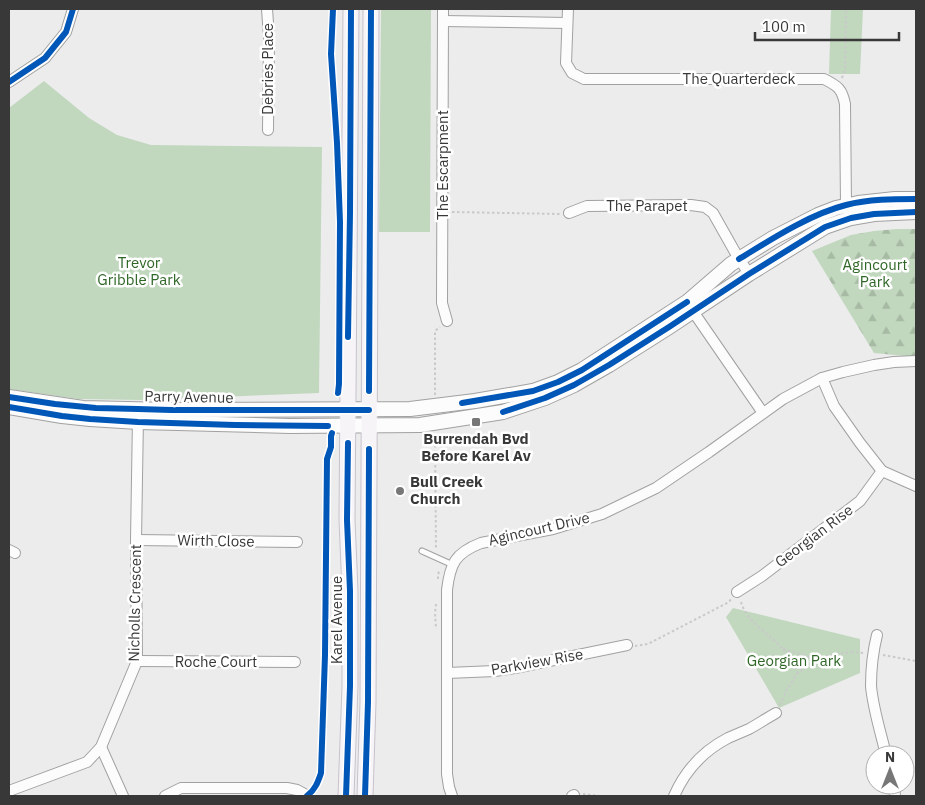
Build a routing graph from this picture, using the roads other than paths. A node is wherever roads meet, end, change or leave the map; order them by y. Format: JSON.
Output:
{"nodes":[{"id":1,"x":74,"y":9,"type":"edge"},
{"id":2,"x":267,"y":9,"type":"edge"},
{"id":3,"x":351,"y":9,"type":"edge"},
{"id":4,"x":371,"y":9,"type":"edge"},
{"id":5,"x":444,"y":9,"type":"edge"},
{"id":6,"x":568,"y":9,"type":"edge"},
{"id":7,"x":443,"y":21,"type":"junction"},
{"id":8,"x":568,"y":23,"type":"junction"},
{"id":9,"x":9,"y":82,"type":"edge"},
{"id":10,"x":268,"y":130,"type":"dead end"},
{"id":11,"x":916,"y":199,"type":"edge"},
{"id":12,"x":849,"y":212,"type":"junction"},
{"id":13,"x":916,"y":212,"type":"edge"},
{"id":14,"x":569,"y":213,"type":"road end"},
{"id":15,"x":739,"y":259,"type":"junction"},
{"id":16,"x":750,"y":274,"type":"junction"},
{"id":17,"x":690,"y":307,"type":"junction"},
{"id":18,"x":447,"y":320,"type":"road end"},
{"id":19,"x":916,"y":361,"type":"edge"},
{"id":20,"x":822,"y":378,"type":"junction"},
{"id":21,"x":9,"y":397,"type":"edge"},
{"id":22,"x":9,"y":407,"type":"edge"},
{"id":23,"x":347,"y":410,"type":"junction"},
{"id":24,"x":369,"y":410,"type":"junction"},
{"id":25,"x":763,"y":413,"type":"junction"},
{"id":26,"x":138,"y":415,"type":"junction"},
{"id":27,"x":347,"y":426,"type":"junction"},
{"id":28,"x":369,"y":426,"type":"junction"},
{"id":29,"x":882,"y":471,"type":"junction"},
{"id":30,"x":916,"y":486,"type":"edge"},
{"id":31,"x":136,"y":540,"type":"junction"},
{"id":32,"x":297,"y":542,"type":"dead end"},
{"id":33,"x":422,"y":551,"type":"dead end"},
{"id":34,"x":449,"y":563,"type":"junction"},
{"id":35,"x":737,"y":592,"type":"road end"},
{"id":36,"x":877,"y":635,"type":"dead end"},
{"id":37,"x":627,"y":645,"type":"road end"},
{"id":38,"x":137,"y":661,"type":"junction"},
{"id":39,"x":295,"y":662,"type":"dead end"},
{"id":40,"x":447,"y":672,"type":"junction"},
{"id":41,"x":776,"y":713,"type":"road end"},
{"id":42,"x":884,"y":745,"type":"edge"},
{"id":43,"x":101,"y":747,"type":"junction"},
{"id":44,"x":9,"y":791,"type":"edge"},
{"id":45,"x":123,"y":796,"type":"edge"},
{"id":46,"x":166,"y":796,"type":"edge"},
{"id":47,"x":308,"y":796,"type":"edge"},
{"id":48,"x":346,"y":796,"type":"edge"},
{"id":49,"x":365,"y":796,"type":"edge"},
{"id":50,"x":452,"y":796,"type":"edge"},
{"id":51,"x":674,"y":796,"type":"edge"}],
"edges":[{"from":1,"to":9,"type":"street"},
{"from":2,"to":10,"type":"street","name":"Debries Place"},
{"from":3,"to":23,"type":"main road","name":"Karel Avenue"},
{"from":4,"to":24,"type":"main road","name":"Karel Avenue"},
{"from":5,"to":7,"type":"street","name":"The Escarpment"},
{"from":6,"to":8,"type":"street","name":"The Quarterdeck"},
{"from":7,"to":8,"type":"street"},
{"from":7,"to":18,"type":"street","name":"The Escarpment"},
{"from":8,"to":12,"type":"street","name":"The Quarterdeck"},
{"from":11,"to":12,"type":"main road"},
{"from":12,"to":13,"type":"main road"},
{"from":12,"to":15,"type":"main road"},
{"from":12,"to":16,"type":"main road"},
{"from":14,"to":15,"type":"street","name":"The Parapet"},
{"from":15,"to":16,"type":"street","name":"The Parapet"},
{"from":15,"to":17,"type":"main road"},
{"from":16,"to":17,"type":"main road"},
{"from":17,"to":24,"type":"main road","name":"Parry Avenue"},
{"from":17,"to":25,"type":"street"},
{"from":17,"to":28,"type":"main road","name":"Parry Avenue"},
{"from":19,"to":20,"type":"street","name":"Agincourt Drive"},
{"from":20,"to":25,"type":"street","name":"Agincourt Drive"},
{"from":20,"to":29,"type":"street"},
{"from":21,"to":26,"type":"main road","name":"Parry Avenue"},
{"from":22,"to":26,"type":"main road","name":"Parry Avenue"},
{"from":23,"to":24,"type":"main road","name":"Parry Avenue"},
{"from":23,"to":26,"type":"main road","name":"Parry Avenue"},
{"from":23,"to":27,"type":"main road","name":"Karel Avenue"},
{"from":24,"to":28,"type":"main road","name":"Karel Avenue"},
{"from":25,"to":34,"type":"street","name":"Agincourt Drive"},
{"from":26,"to":27,"type":"main road","name":"Parry Avenue"},
{"from":26,"to":31,"type":"street","name":"Nicholls Crescent"},
{"from":27,"to":28,"type":"main road","name":"Parry Avenue"},
{"from":27,"to":48,"type":"main road","name":"Karel Avenue"},
{"from":28,"to":49,"type":"main road","name":"Karel Avenue"},
{"from":29,"to":30,"type":"street"},
{"from":29,"to":35,"type":"street","name":"Georgian Rise"},
{"from":31,"to":32,"type":"street","name":"Wirth Close"},
{"from":31,"to":38,"type":"street","name":"Nicholls Crescent"},
{"from":33,"to":34,"type":"lane"},
{"from":34,"to":40,"type":"street"},
{"from":36,"to":42,"type":"street"},
{"from":37,"to":40,"type":"street","name":"Parkview Rise"},
{"from":38,"to":39,"type":"street","name":"Roche Court"},
{"from":38,"to":43,"type":"street","name":"Nicholls Crescent"},
{"from":40,"to":50,"type":"street"},
{"from":41,"to":51,"type":"street"},
{"from":43,"to":44,"type":"street","name":"Nicholls Crescent"},
{"from":43,"to":45,"type":"street"},
{"from":46,"to":47,"type":"street"}]}
